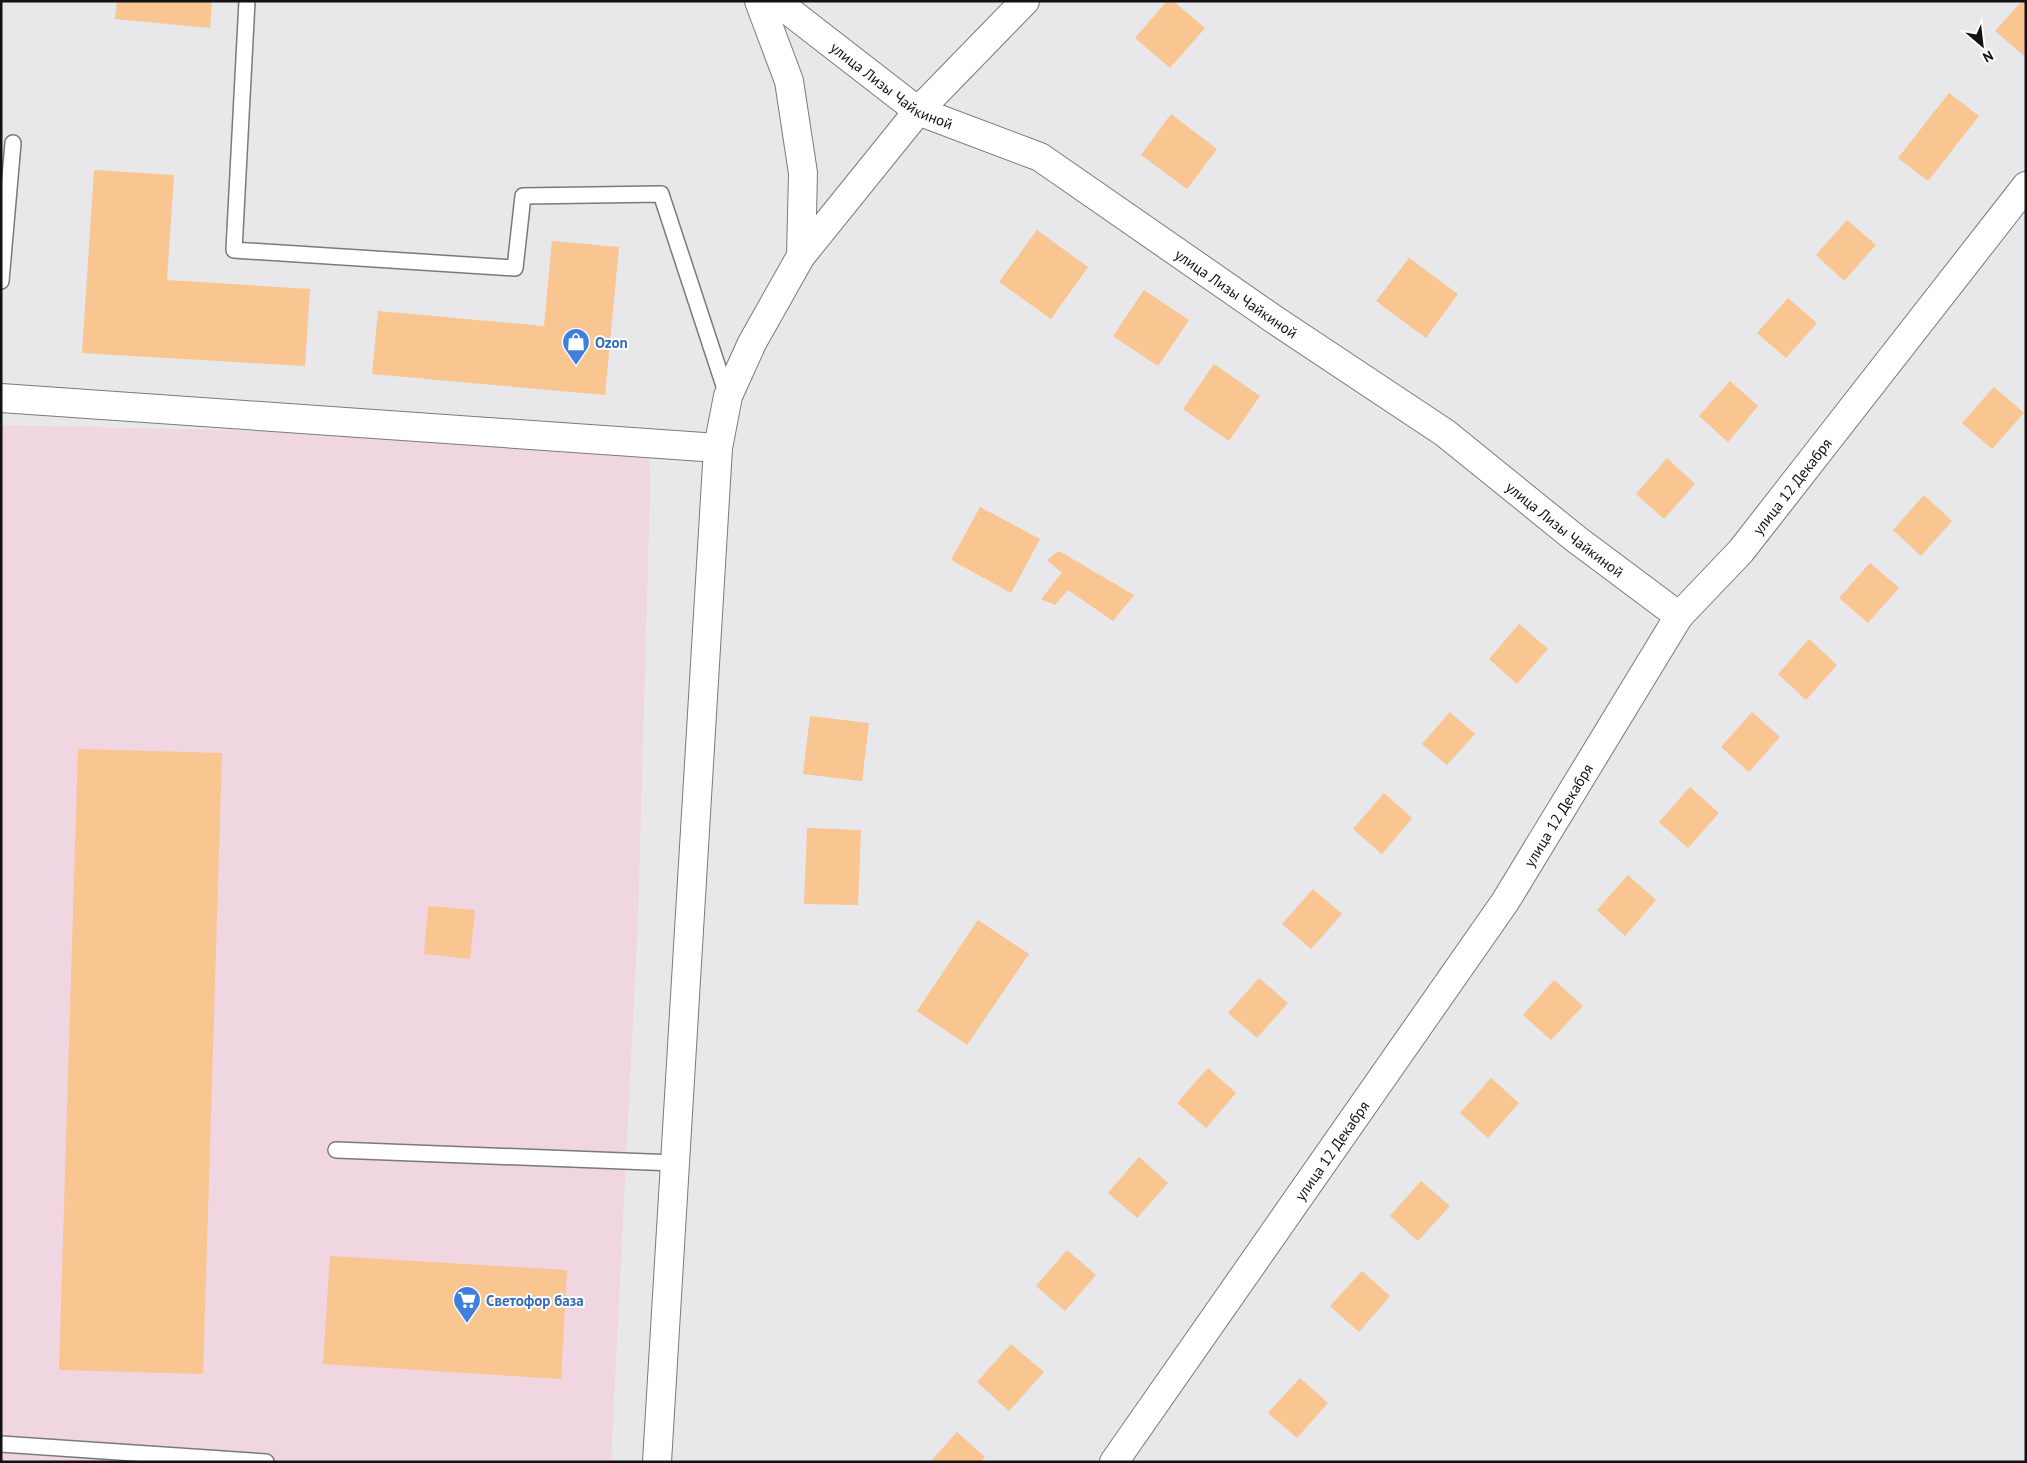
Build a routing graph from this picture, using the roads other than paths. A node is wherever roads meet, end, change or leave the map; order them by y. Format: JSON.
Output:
{"nodes":[{"id":1,"x":247,"y":1,"type":"edge"},
{"id":2,"x":759,"y":1,"type":"edge"},
{"id":3,"x":776,"y":1,"type":"edge"},
{"id":4,"x":1025,"y":1,"type":"edge"},
{"id":5,"x":918,"y":111,"type":"junction"},
{"id":6,"x":14,"y":143,"type":"dead end"},
{"id":7,"x":2026,"y":186,"type":"edge"},
{"id":8,"x":802,"y":256,"type":"junction"},
{"id":9,"x":1,"y":281,"type":"edge"},
{"id":10,"x":728,"y":396,"type":"junction"},
{"id":11,"x":1,"y":398,"type":"edge"},
{"id":12,"x":718,"y":448,"type":"junction"},
{"id":13,"x":1679,"y":616,"type":"junction"},
{"id":14,"x":336,"y":1150,"type":"dead end"},
{"id":15,"x":675,"y":1163,"type":"junction"},
{"id":16,"x":1,"y":1444,"type":"edge"},
{"id":17,"x":227,"y":1460,"type":"edge"},
{"id":18,"x":266,"y":1462,"type":"edge"},
{"id":19,"x":657,"y":1462,"type":"edge"},
{"id":20,"x":1114,"y":1462,"type":"edge"}],
"edges":[{"from":1,"to":10,"type":"lane"},
{"from":2,"to":8,"type":"street"},
{"from":3,"to":5,"type":"street","name":"улица Лизы Чайкиной"},
{"from":4,"to":5,"type":"street"},
{"from":5,"to":8,"type":"street"},
{"from":5,"to":13,"type":"street","name":"улица Лизы Чайкиной"},
{"from":6,"to":9,"type":"lane"},
{"from":7,"to":13,"type":"street","name":"улица 12 Декабря"},
{"from":8,"to":10,"type":"street"},
{"from":10,"to":12,"type":"street"},
{"from":11,"to":12,"type":"street"},
{"from":12,"to":15,"type":"street"},
{"from":13,"to":20,"type":"street","name":"улица 12 Декабря"},
{"from":14,"to":15,"type":"lane"},
{"from":15,"to":19,"type":"street"},
{"from":16,"to":17,"type":"lane"},
{"from":17,"to":18,"type":"lane"}]}
